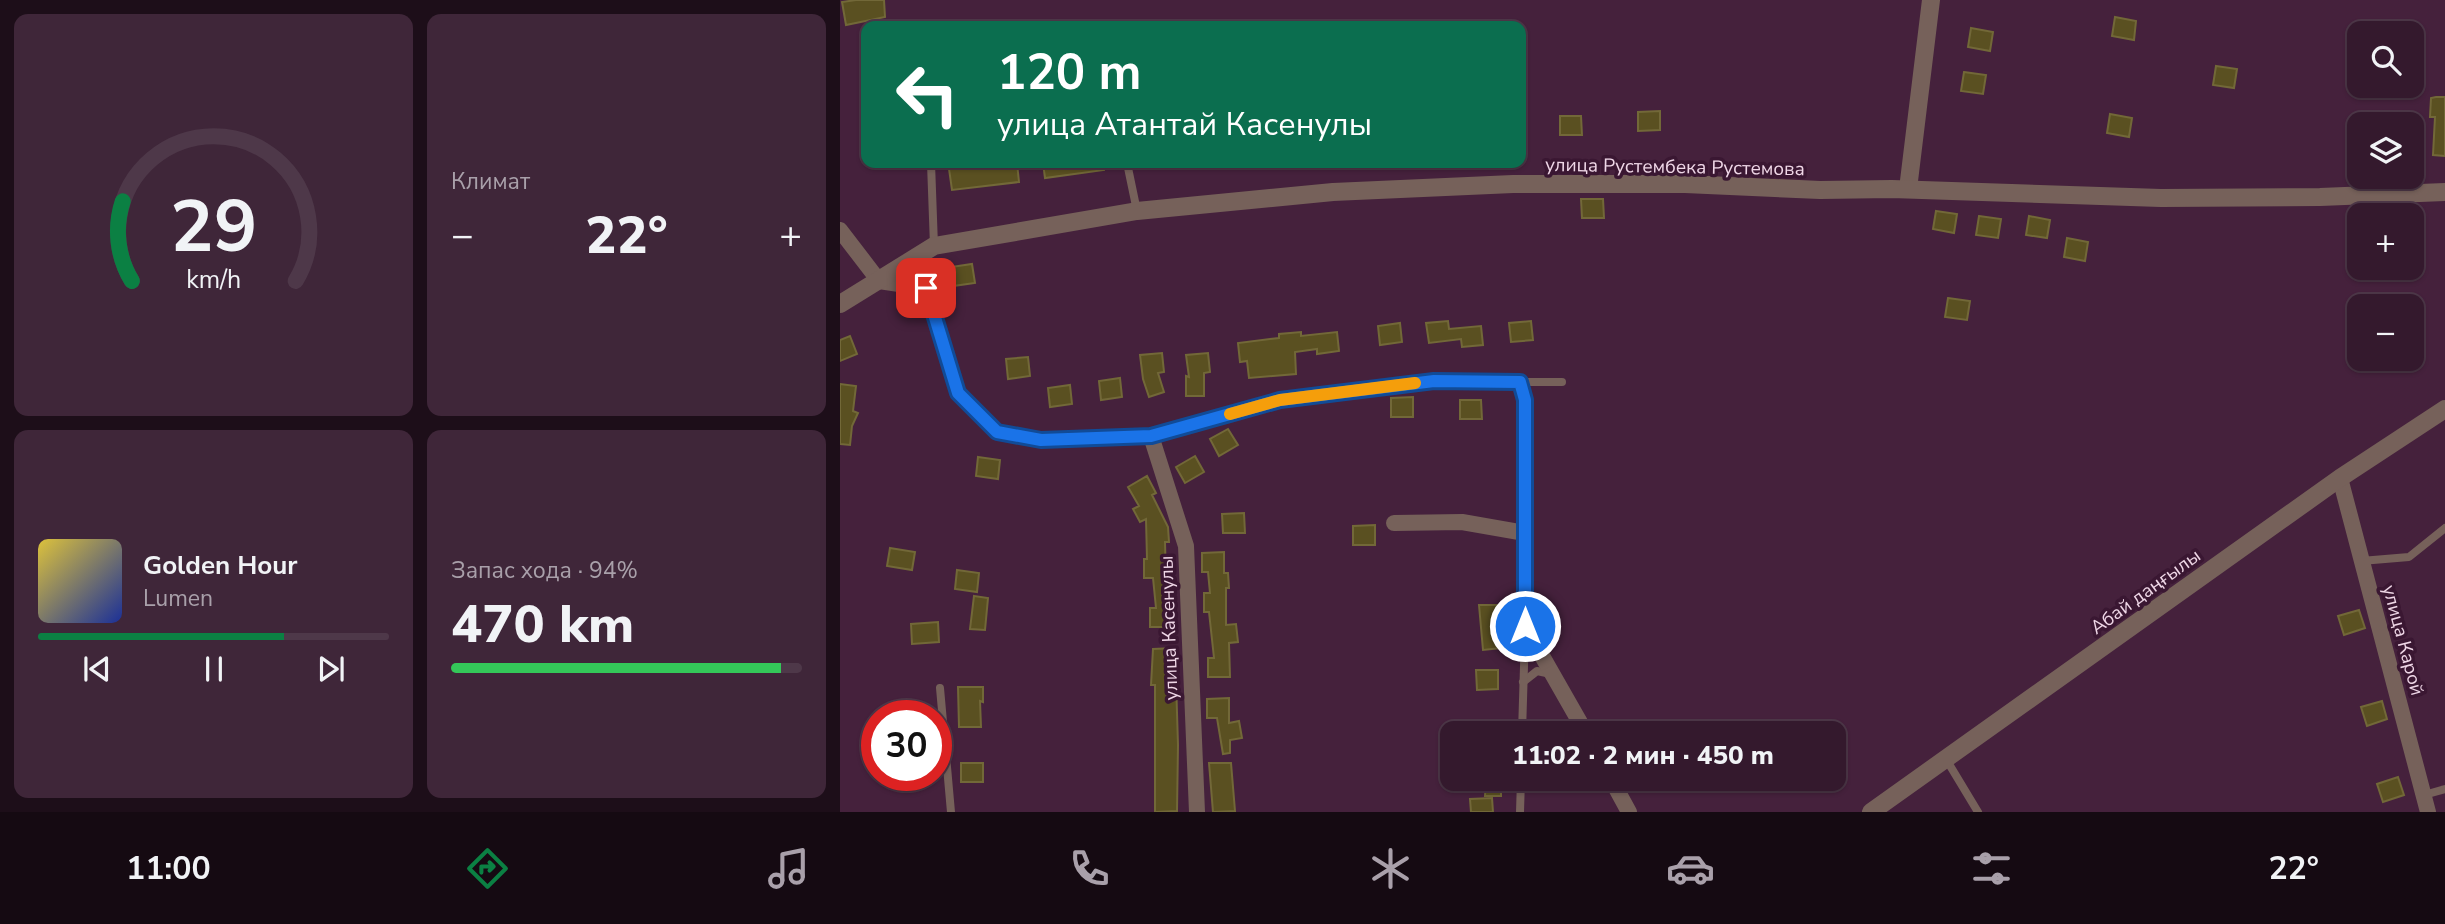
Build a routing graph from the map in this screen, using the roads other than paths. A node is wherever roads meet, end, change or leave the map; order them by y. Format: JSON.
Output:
{"nodes":[{"id":1,"x":1931,"y":0,"type":"edge"},
{"id":2,"x":931,"y":168,"type":"edge"},
{"id":3,"x":1128,"y":168,"type":"edge"},
{"id":4,"x":1908,"y":190,"type":"junction"},
{"id":5,"x":2445,"y":192,"type":"edge"},
{"id":6,"x":1137,"y":211,"type":"junction"},
{"id":7,"x":840,"y":230,"type":"edge"},
{"id":8,"x":934,"y":246,"type":"junction"},
{"id":9,"x":879,"y":281,"type":"junction"},
{"id":10,"x":840,"y":304,"type":"edge"},
{"id":11,"x":1520,"y":382,"type":"junction"},
{"id":12,"x":1563,"y":382,"type":"dead end"},
{"id":13,"x":2445,"y":409,"type":"edge"},
{"id":14,"x":1151,"y":436,"type":"junction"},
{"id":15,"x":2340,"y":478,"type":"junction"},
{"id":16,"x":1394,"y":523,"type":"dead end"},
{"id":17,"x":2445,"y":528,"type":"edge"},
{"id":18,"x":1525,"y":533,"type":"junction"},
{"id":19,"x":2361,"y":561,"type":"junction"},
{"id":20,"x":1525,"y":626,"type":"junction"},
{"id":21,"x":1554,"y":675,"type":"junction"},
{"id":22,"x":1523,"y":681,"type":"junction"},
{"id":23,"x":940,"y":688,"type":"dead end"},
{"id":24,"x":1522,"y":721,"type":"edge"},
{"id":25,"x":1579,"y":721,"type":"edge"},
{"id":26,"x":1945,"y":759,"type":"junction"},
{"id":27,"x":2445,"y":789,"type":"edge"},
{"id":28,"x":1521,"y":791,"type":"edge"},
{"id":29,"x":1618,"y":791,"type":"edge"},
{"id":30,"x":2424,"y":795,"type":"junction"},
{"id":31,"x":951,"y":812,"type":"edge"},
{"id":32,"x":1197,"y":812,"type":"edge"},
{"id":33,"x":1520,"y":812,"type":"edge"},
{"id":34,"x":1629,"y":812,"type":"edge"},
{"id":35,"x":1871,"y":812,"type":"edge"},
{"id":36,"x":1978,"y":812,"type":"edge"},
{"id":37,"x":2428,"y":812,"type":"edge"}],
"edges":[{"from":1,"to":4,"type":"street"},
{"from":2,"to":8,"type":"lane"},
{"from":3,"to":6,"type":"lane"},
{"from":4,"to":5,"type":"street","name":"улица Рустембека Рустемова"},
{"from":4,"to":6,"type":"street","name":"улица Рустембека Рустемова"},
{"from":6,"to":8,"type":"street","name":"улица Рустембека Рустемова"},
{"from":7,"to":9,"type":"street"},
{"from":8,"to":9,"type":"street","name":"улица Рустембека Рустемова"},
{"from":9,"to":10,"type":"street","name":"улица Рустембека Рустемова"},
{"from":9,"to":14,"type":"street"},
{"from":11,"to":12,"type":"lane"},
{"from":11,"to":14,"type":"street"},
{"from":11,"to":18,"type":"street"},
{"from":13,"to":15,"type":"street","name":"Абай даңғылы"},
{"from":14,"to":32,"type":"street","name":"улица Касенулы"},
{"from":15,"to":19,"type":"street","name":"улица Карой"},
{"from":15,"to":26,"type":"street","name":"Абай даңғылы"},
{"from":16,"to":18,"type":"street"},
{"from":17,"to":19,"type":"lane"},
{"from":18,"to":20,"type":"street"},
{"from":19,"to":30,"type":"street","name":"улица Карой"},
{"from":20,"to":21,"type":"street"},
{"from":20,"to":22,"type":"lane"},
{"from":21,"to":22,"type":"lane"},
{"from":21,"to":25,"type":"street"},
{"from":22,"to":24,"type":"lane"},
{"from":23,"to":31,"type":"lane"},
{"from":26,"to":35,"type":"street","name":"Абай даңғылы"},
{"from":26,"to":36,"type":"lane"},
{"from":27,"to":30,"type":"lane"},
{"from":28,"to":33,"type":"lane"},
{"from":29,"to":34,"type":"street"},
{"from":30,"to":37,"type":"street","name":"улица Карой"}]}
